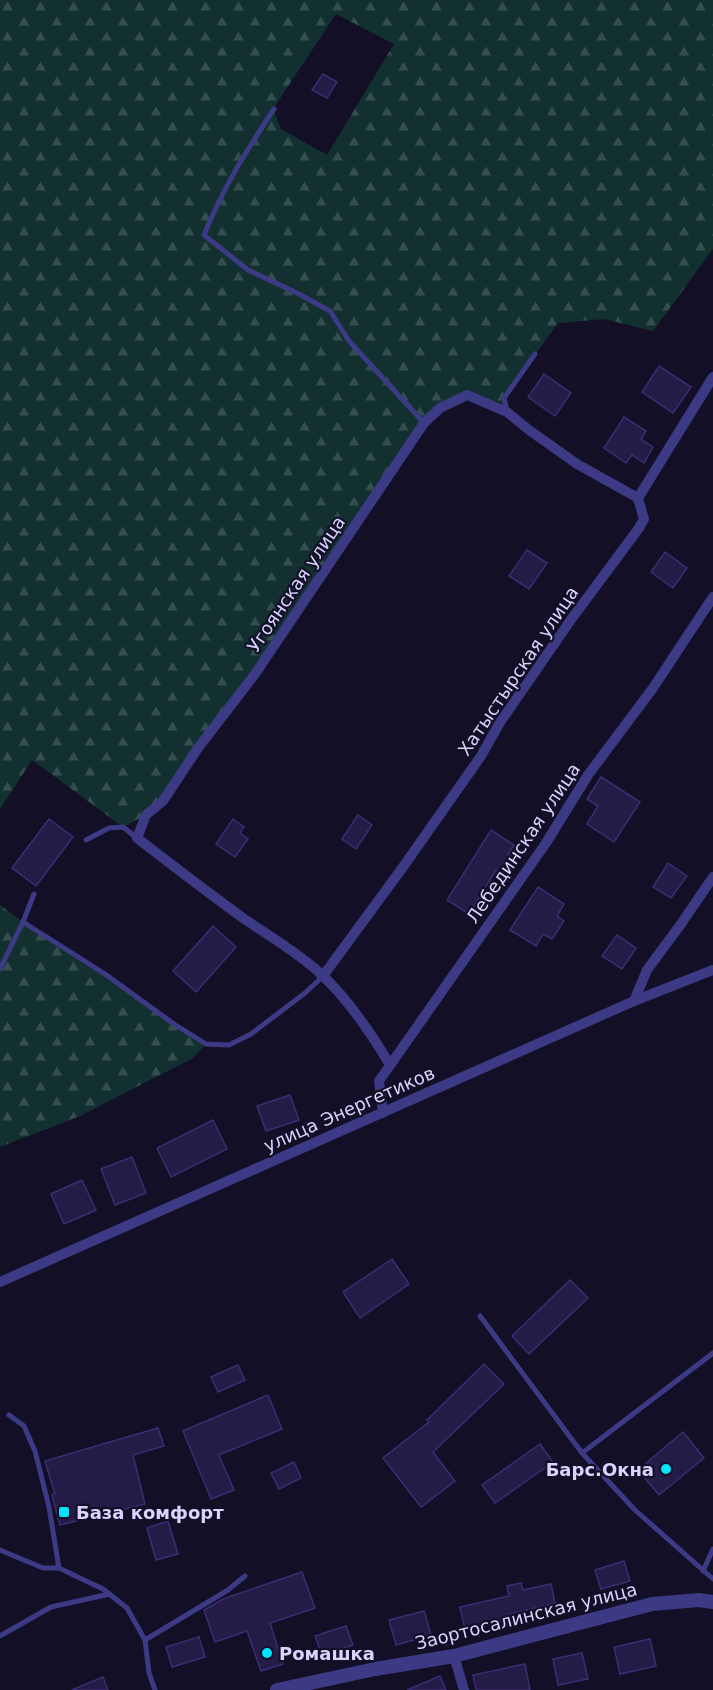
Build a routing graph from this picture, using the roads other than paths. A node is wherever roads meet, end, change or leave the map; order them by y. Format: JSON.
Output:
{"nodes":[{"id":1,"x":274,"y":109,"type":"dead end"},
{"id":2,"x":535,"y":354,"type":"dead end"},
{"id":3,"x":713,"y":377,"type":"edge"},
{"id":4,"x":507,"y":412,"type":"junction"},
{"id":5,"x":424,"y":423,"type":"junction"},
{"id":6,"x":638,"y":498,"type":"junction"},
{"id":7,"x":713,"y":597,"type":"edge"},
{"id":8,"x":137,"y":838,"type":"junction"},
{"id":9,"x":86,"y":840,"type":"dead end"},
{"id":10,"x":713,"y":877,"type":"edge"},
{"id":11,"x":34,"y":894,"type":"dead end"},
{"id":12,"x":23,"y":922,"type":"junction"},
{"id":13,"x":0,"y":969,"type":"edge"},
{"id":14,"x":713,"y":970,"type":"edge"},
{"id":15,"x":323,"y":976,"type":"junction"},
{"id":16,"x":634,"y":1001,"type":"junction"},
{"id":17,"x":390,"y":1065,"type":"junction"},
{"id":18,"x":383,"y":1113,"type":"junction"},
{"id":19,"x":0,"y":1282,"type":"edge"},
{"id":20,"x":480,"y":1316,"type":"dead end"},
{"id":21,"x":713,"y":1353,"type":"edge"},
{"id":22,"x":9,"y":1415,"type":"dead end"},
{"id":23,"x":582,"y":1453,"type":"junction"},
{"id":24,"x":713,"y":1549,"type":"edge"},
{"id":25,"x":0,"y":1550,"type":"edge"},
{"id":26,"x":60,"y":1568,"type":"junction"},
{"id":27,"x":704,"y":1571,"type":"junction"},
{"id":28,"x":245,"y":1576,"type":"dead end"},
{"id":29,"x":713,"y":1579,"type":"edge"},
{"id":30,"x":110,"y":1594,"type":"junction"},
{"id":31,"x":713,"y":1602,"type":"edge"},
{"id":32,"x":0,"y":1636,"type":"edge"},
{"id":33,"x":145,"y":1640,"type":"junction"},
{"id":34,"x":454,"y":1656,"type":"junction"},
{"id":35,"x":155,"y":1690,"type":"edge"},
{"id":36,"x":277,"y":1690,"type":"edge"},
{"id":37,"x":464,"y":1690,"type":"edge"}],
"edges":[{"from":1,"to":5,"type":"lane"},
{"from":2,"to":4,"type":"lane"},
{"from":3,"to":6,"type":"street"},
{"from":4,"to":5,"type":"street","name":"Угоянская улица"},
{"from":4,"to":6,"type":"street"},
{"from":5,"to":8,"type":"street","name":"Угоянская улица"},
{"from":6,"to":15,"type":"street","name":"Хатыстырская улица"},
{"from":7,"to":17,"type":"street","name":"Лебединская улица"},
{"from":8,"to":9,"type":"lane"},
{"from":8,"to":15,"type":"street"},
{"from":10,"to":16,"type":"street"},
{"from":11,"to":12,"type":"lane"},
{"from":12,"to":13,"type":"lane"},
{"from":12,"to":15,"type":"lane"},
{"from":14,"to":16,"type":"street","name":"улица Энергетиков"},
{"from":15,"to":17,"type":"street"},
{"from":16,"to":18,"type":"street","name":"улица Энергетиков"},
{"from":17,"to":18,"type":"street","name":"Лебединская улица"},
{"from":18,"to":19,"type":"street","name":"улица Энергетиков"},
{"from":20,"to":23,"type":"lane"},
{"from":21,"to":23,"type":"lane"},
{"from":22,"to":26,"type":"lane"},
{"from":23,"to":27,"type":"lane"},
{"from":24,"to":27,"type":"lane"},
{"from":25,"to":26,"type":"lane"},
{"from":26,"to":30,"type":"lane"},
{"from":27,"to":29,"type":"lane"},
{"from":28,"to":33,"type":"lane"},
{"from":30,"to":32,"type":"lane"},
{"from":30,"to":33,"type":"lane"},
{"from":31,"to":34,"type":"street","name":"Заортосалинская улица"},
{"from":33,"to":35,"type":"lane"},
{"from":34,"to":36,"type":"street","name":"Заортосалинская улица"},
{"from":34,"to":37,"type":"street"}]}
